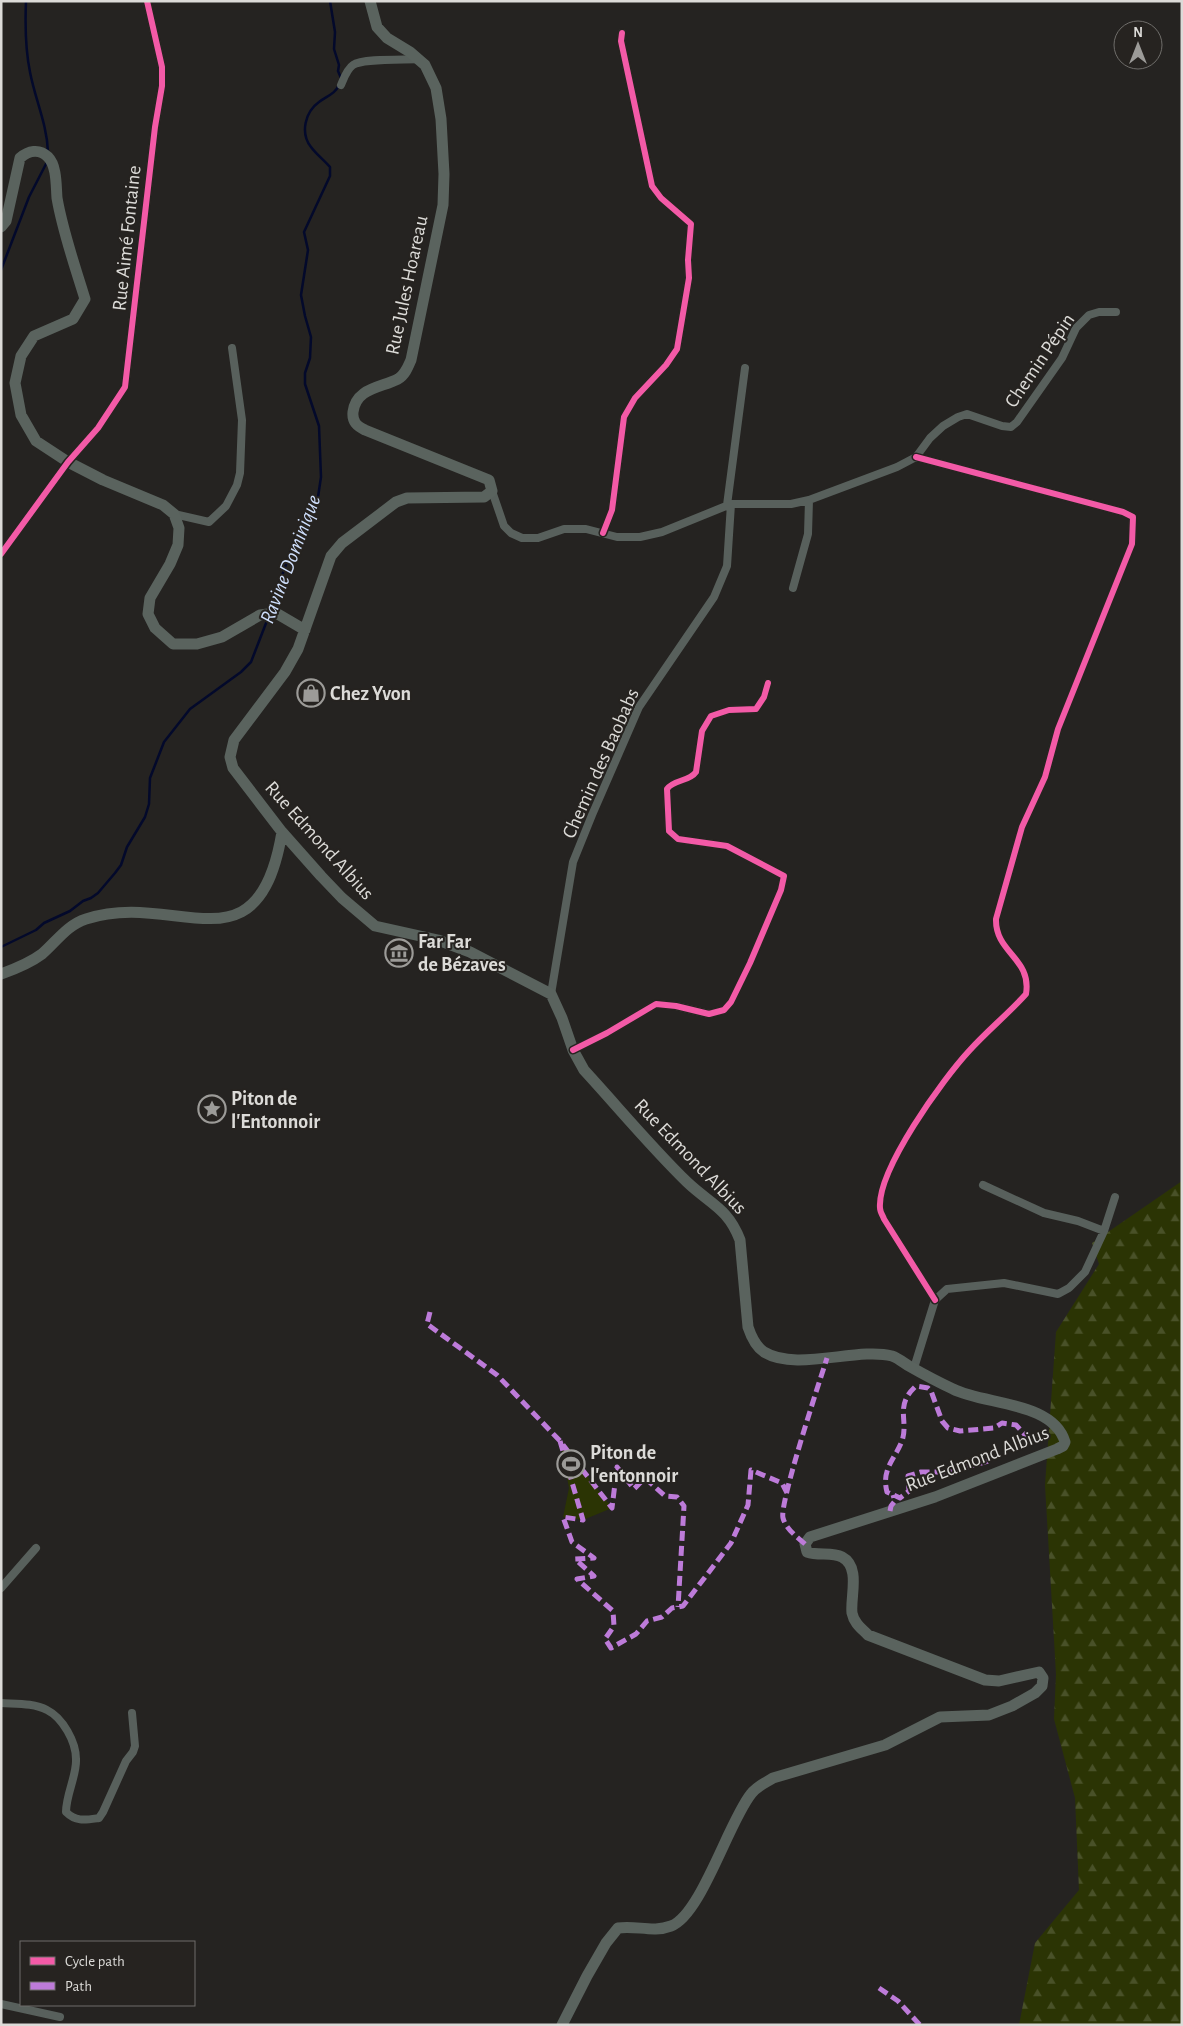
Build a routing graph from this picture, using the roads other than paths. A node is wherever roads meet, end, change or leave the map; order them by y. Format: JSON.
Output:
{"nodes":[{"id":1,"x":147,"y":1,"type":"edge"},
{"id":2,"x":370,"y":1,"type":"edge"},
{"id":3,"x":622,"y":32,"type":"dead end"},
{"id":4,"x":419,"y":59,"type":"junction"},
{"id":5,"x":341,"y":85,"type":"dead end"},
{"id":6,"x":1,"y":227,"type":"edge"},
{"id":7,"x":1116,"y":312,"type":"dead end"},
{"id":8,"x":232,"y":348,"type":"dead end"},
{"id":9,"x":746,"y":368,"type":"dead end"},
{"id":10,"x":916,"y":457,"type":"junction"},
{"id":11,"x":68,"y":462,"type":"junction"},
{"id":12,"x":492,"y":491,"type":"junction"},
{"id":13,"x":809,"y":500,"type":"junction"},
{"id":14,"x":729,"y":505,"type":"junction"},
{"id":15,"x":174,"y":514,"type":"junction"},
{"id":16,"x":603,"y":533,"type":"junction"},
{"id":17,"x":1,"y":554,"type":"edge"},
{"id":18,"x":793,"y":588,"type":"dead end"},
{"id":19,"x":300,"y":627,"type":"junction"},
{"id":20,"x":768,"y":683,"type":"dead end"},
{"id":21,"x":282,"y":832,"type":"junction"},
{"id":22,"x":1,"y":974,"type":"edge"},
{"id":23,"x":550,"y":994,"type":"junction"},
{"id":24,"x":573,"y":1050,"type":"junction"},
{"id":25,"x":983,"y":1185,"type":"dead end"},
{"id":26,"x":1115,"y":1197,"type":"dead end"},
{"id":27,"x":1104,"y":1231,"type":"junction"},
{"id":28,"x":935,"y":1300,"type":"junction"},
{"id":29,"x":914,"y":1368,"type":"junction"},
{"id":30,"x":36,"y":1548,"type":"dead end"},
{"id":31,"x":1,"y":1588,"type":"edge"},
{"id":32,"x":5,"y":1704,"type":"edge"},
{"id":33,"x":132,"y":1712,"type":"dead end"},
{"id":34,"x":1,"y":2004,"type":"edge"},
{"id":35,"x":60,"y":2017,"type":"dead end"},
{"id":36,"x":562,"y":2025,"type":"edge"}],
"edges":[{"from":1,"to":11,"type":"street","name":"Rue Aimé Fontaine"},
{"from":2,"to":4,"type":"main road","name":"Rue Jules Hoareau"},
{"from":3,"to":16,"type":"street"},
{"from":4,"to":5,"type":"street"},
{"from":4,"to":12,"type":"main road","name":"Rue Jules Hoareau"},
{"from":6,"to":11,"type":"main road"},
{"from":7,"to":10,"type":"street","name":"Chemin Pépin"},
{"from":8,"to":15,"type":"street"},
{"from":9,"to":14,"type":"street","name":"Chemin des Baobabs"},
{"from":10,"to":13,"type":"street","name":"Chemin Pépin"},
{"from":10,"to":28,"type":"street"},
{"from":11,"to":15,"type":"main road"},
{"from":11,"to":17,"type":"street","name":"Rue Aimé Fontaine"},
{"from":12,"to":16,"type":"street","name":"Chemin Pépin"},
{"from":12,"to":19,"type":"main road"},
{"from":13,"to":14,"type":"street","name":"Chemin Pépin"},
{"from":13,"to":18,"type":"street"},
{"from":14,"to":16,"type":"street","name":"Chemin Pépin"},
{"from":14,"to":23,"type":"street","name":"Chemin des Baobabs"},
{"from":15,"to":19,"type":"main road"},
{"from":19,"to":21,"type":"main road","name":"Rue Edmond Albius"},
{"from":20,"to":24,"type":"street"},
{"from":21,"to":22,"type":"main road"},
{"from":21,"to":23,"type":"main road","name":"Rue Edmond Albius"},
{"from":23,"to":24,"type":"main road","name":"Rue Edmond Albius"},
{"from":24,"to":29,"type":"main road","name":"Rue Edmond Albius"},
{"from":25,"to":27,"type":"street"},
{"from":26,"to":27,"type":"street"},
{"from":27,"to":28,"type":"street"},
{"from":28,"to":29,"type":"street"},
{"from":29,"to":36,"type":"main road","name":"Rue Edmond Albius"},
{"from":30,"to":31,"type":"street"},
{"from":32,"to":33,"type":"street"},
{"from":34,"to":35,"type":"street"}]}
